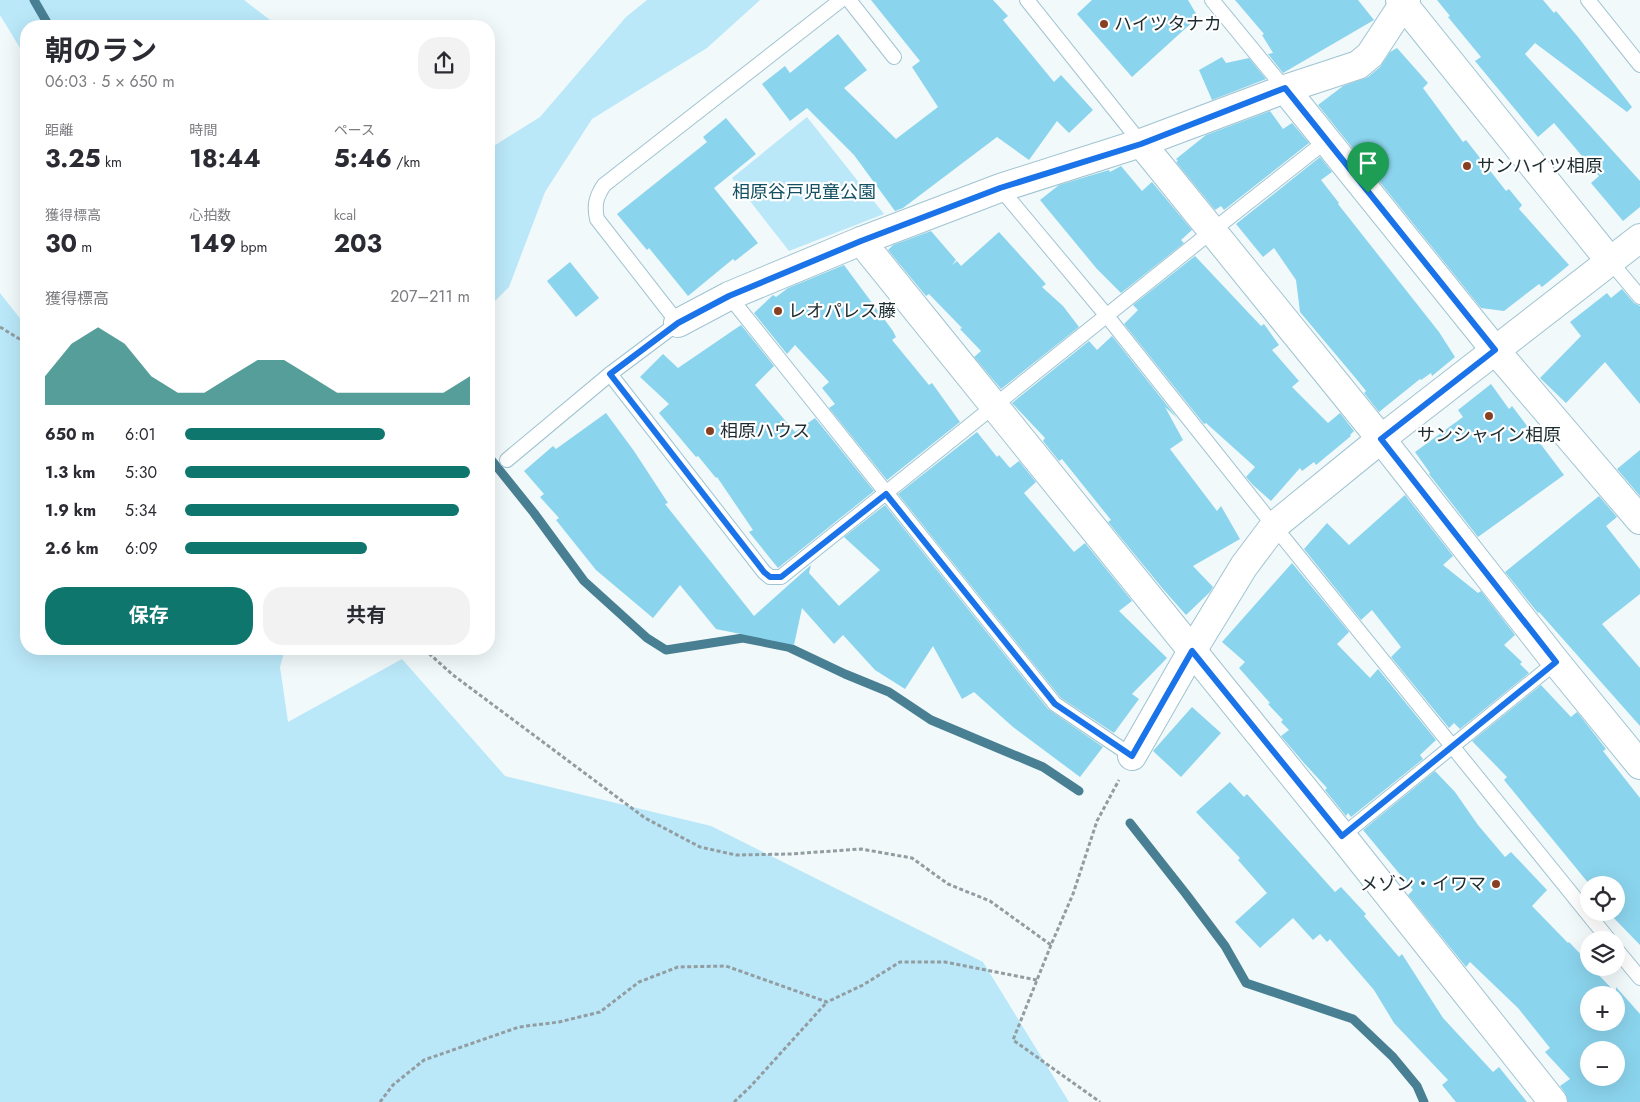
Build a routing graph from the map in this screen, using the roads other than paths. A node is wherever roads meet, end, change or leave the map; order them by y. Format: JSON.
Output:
{"nodes":[{"id":1,"x":841,"y":0,"type":"edge"},
{"id":2,"x":848,"y":0,"type":"edge"},
{"id":3,"x":1028,"y":0,"type":"edge"},
{"id":4,"x":1212,"y":0,"type":"edge"},
{"id":5,"x":1588,"y":0,"type":"edge"},
{"id":6,"x":1403,"y":1,"type":"edge"},
{"id":7,"x":894,"y":57,"type":"dead end"},
{"id":8,"x":1640,"y":65,"type":"edge"},
{"id":9,"x":1285,"y":88,"type":"junction"},
{"id":10,"x":1326,"y":141,"type":"junction"},
{"id":11,"x":1141,"y":144,"type":"junction"},
{"id":12,"x":1000,"y":188,"type":"junction"},
{"id":13,"x":1212,"y":231,"type":"junction"},
{"id":14,"x":1640,"y":238,"type":"edge"},
{"id":15,"x":861,"y":241,"type":"junction"},
{"id":16,"x":1610,"y":261,"type":"junction"},
{"id":17,"x":729,"y":296,"type":"junction"},
{"id":18,"x":1640,"y":296,"type":"edge"},
{"id":19,"x":1107,"y":316,"type":"junction"},
{"id":20,"x":678,"y":323,"type":"junction"},
{"id":21,"x":1495,"y":350,"type":"junction"},
{"id":22,"x":610,"y":374,"type":"junction"},
{"id":23,"x":995,"y":406,"type":"junction"},
{"id":24,"x":1381,"y":439,"type":"junction"},
{"id":25,"x":507,"y":460,"type":"dead end"},
{"id":26,"x":886,"y":494,"type":"junction"},
{"id":27,"x":1640,"y":520,"type":"edge"},
{"id":28,"x":1274,"y":526,"type":"junction"},
{"id":29,"x":1192,"y":651,"type":"junction"},
{"id":30,"x":1556,"y":662,"type":"junction"},
{"id":31,"x":1452,"y":745,"type":"junction"},
{"id":32,"x":1132,"y":756,"type":"joint"},
{"id":33,"x":1640,"y":765,"type":"edge"},
{"id":34,"x":1342,"y":836,"type":"junction"},
{"id":35,"x":1602,"y":931,"type":"edge"},
{"id":36,"x":1625,"y":960,"type":"edge"},
{"id":37,"x":1640,"y":978,"type":"edge"},
{"id":38,"x":1553,"y":1102,"type":"edge"}],
"edges":[{"from":1,"to":20,"type":"lane"},
{"from":2,"to":7,"type":"lane"},
{"from":3,"to":11,"type":"lane"},
{"from":4,"to":9,"type":"lane"},
{"from":5,"to":8,"type":"lane"},
{"from":6,"to":9,"type":"street"},
{"from":6,"to":16,"type":"street"},
{"from":9,"to":10,"type":"street"},
{"from":9,"to":11,"type":"street"},
{"from":10,"to":13,"type":"lane"},
{"from":10,"to":21,"type":"street"},
{"from":11,"to":12,"type":"street"},
{"from":11,"to":13,"type":"street"},
{"from":12,"to":15,"type":"street"},
{"from":12,"to":19,"type":"lane"},
{"from":13,"to":19,"type":"lane"},
{"from":13,"to":24,"type":"street"},
{"from":14,"to":16,"type":"street"},
{"from":15,"to":17,"type":"street"},
{"from":15,"to":23,"type":"street"},
{"from":16,"to":18,"type":"lane"},
{"from":16,"to":21,"type":"street"},
{"from":17,"to":20,"type":"street"},
{"from":17,"to":26,"type":"lane"},
{"from":19,"to":23,"type":"lane"},
{"from":19,"to":28,"type":"lane"},
{"from":20,"to":22,"type":"lane"},
{"from":21,"to":24,"type":"street"},
{"from":21,"to":27,"type":"street"},
{"from":22,"to":25,"type":"lane"},
{"from":22,"to":26,"type":"lane"},
{"from":23,"to":26,"type":"lane"},
{"from":23,"to":29,"type":"street"},
{"from":24,"to":28,"type":"street"},
{"from":24,"to":30,"type":"street"},
{"from":26,"to":32,"type":"lane"},
{"from":28,"to":29,"type":"street"},
{"from":28,"to":31,"type":"lane"},
{"from":29,"to":32,"type":"street"},
{"from":29,"to":34,"type":"street"},
{"from":30,"to":31,"type":"lane"},
{"from":30,"to":33,"type":"street"},
{"from":31,"to":34,"type":"lane"},
{"from":31,"to":35,"type":"lane"},
{"from":34,"to":38,"type":"street"},
{"from":36,"to":37,"type":"lane"}]}
